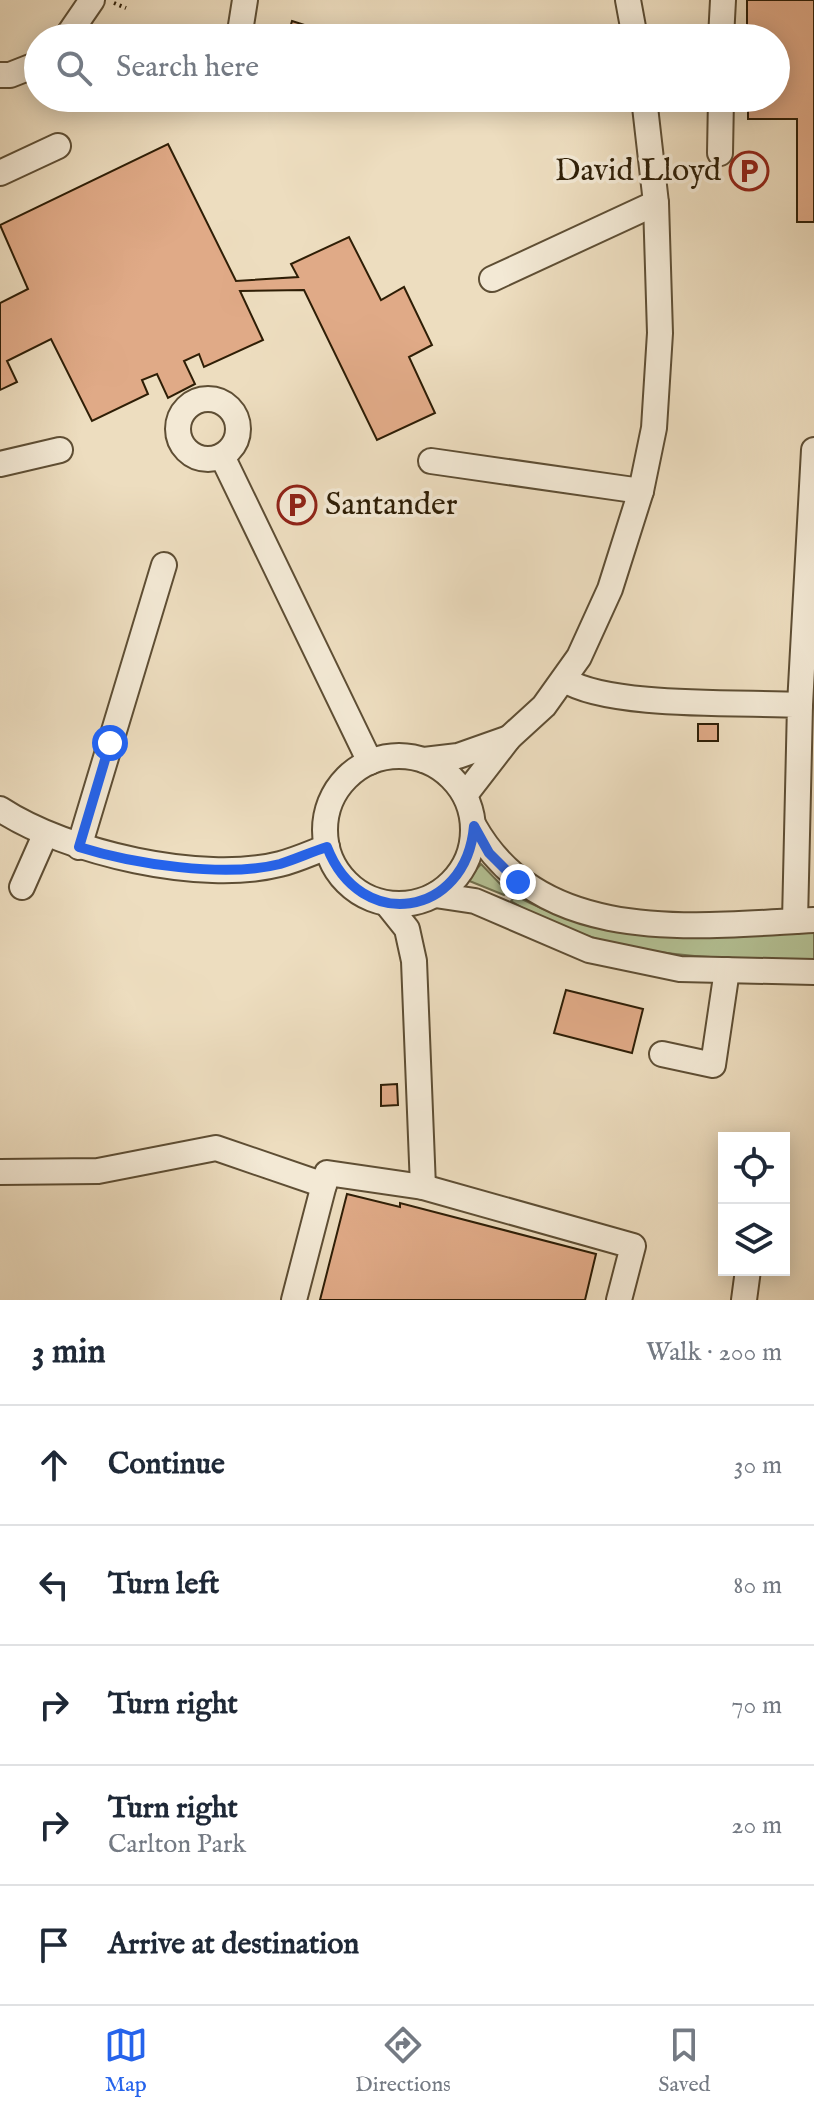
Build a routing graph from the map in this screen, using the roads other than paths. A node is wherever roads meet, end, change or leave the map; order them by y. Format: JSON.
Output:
{"nodes":[{"id":1,"x":92,"y":0,"type":"edge"},
{"id":2,"x":245,"y":0,"type":"edge"},
{"id":3,"x":628,"y":0,"type":"edge"},
{"id":4,"x":723,"y":0,"type":"edge"},
{"id":5,"x":76,"y":24,"type":"edge"},
{"id":6,"x":241,"y":24,"type":"edge"},
{"id":7,"x":632,"y":24,"type":"edge"},
{"id":8,"x":722,"y":24,"type":"edge"},
{"id":9,"x":24,"y":70,"type":"edge"},
{"id":10,"x":0,"y":75,"type":"edge"},
{"id":11,"x":646,"y":112,"type":"edge"},
{"id":12,"x":721,"y":112,"type":"edge"},
{"id":13,"x":58,"y":146,"type":"dead end"},
{"id":14,"x":720,"y":153,"type":"dead end"},
{"id":15,"x":0,"y":173,"type":"edge"},
{"id":16,"x":656,"y":203,"type":"junction"},
{"id":17,"x":492,"y":279,"type":"dead end"},
{"id":18,"x":60,"y":450,"type":"dead end"},
{"id":19,"x":814,"y":450,"type":"edge"},
{"id":20,"x":222,"y":456,"type":"dead end"},
{"id":21,"x":431,"y":461,"type":"dead end"},
{"id":22,"x":0,"y":464,"type":"edge"},
{"id":23,"x":641,"y":491,"type":"junction"},
{"id":24,"x":164,"y":565,"type":"dead end"},
{"id":25,"x":565,"y":680,"type":"junction"},
{"id":26,"x":800,"y":705,"type":"junction"},
{"id":27,"x":806,"y":733,"type":"edge"},
{"id":28,"x":509,"y":738,"type":"junction"},
{"id":29,"x":424,"y":760,"type":"junction"},
{"id":30,"x":370,"y":762,"type":"junction"},
{"id":31,"x":465,"y":795,"type":"junction"},
{"id":32,"x":0,"y":809,"type":"edge"},
{"id":33,"x":474,"y":826,"type":"junction"},
{"id":34,"x":45,"y":835,"type":"junction"},
{"id":35,"x":79,"y":847,"type":"junction"},
{"id":36,"x":327,"y":847,"type":"junction"},
{"id":37,"x":22,"y":887,"type":"dead end"},
{"id":38,"x":435,"y":895,"type":"junction"},
{"id":39,"x":387,"y":904,"type":"junction"},
{"id":40,"x":805,"y":921,"type":"edge"},
{"id":41,"x":727,"y":970,"type":"junction"},
{"id":42,"x":814,"y":972,"type":"edge"},
{"id":43,"x":662,"y":1054,"type":"dead end"},
{"id":44,"x":0,"y":1172,"type":"edge"},
{"id":45,"x":324,"y":1185,"type":"junction"},
{"id":46,"x":423,"y":1187,"type":"junction"},
{"id":47,"x":747,"y":1276,"type":"edge"},
{"id":48,"x":294,"y":1300,"type":"edge"},
{"id":49,"x":619,"y":1300,"type":"edge"},
{"id":50,"x":744,"y":1300,"type":"edge"}],
"edges":[{"from":1,"to":5,"type":"street"},
{"from":2,"to":6,"type":"street"},
{"from":3,"to":7,"type":"street"},
{"from":4,"to":8,"type":"street"},
{"from":9,"to":10,"type":"street"},
{"from":11,"to":16,"type":"street"},
{"from":12,"to":14,"type":"street"},
{"from":13,"to":15,"type":"street"},
{"from":16,"to":17,"type":"street"},
{"from":16,"to":23,"type":"street"},
{"from":18,"to":22,"type":"street"},
{"from":19,"to":26,"type":"street"},
{"from":20,"to":30,"type":"street"},
{"from":21,"to":23,"type":"street"},
{"from":23,"to":25,"type":"street"},
{"from":24,"to":35,"type":"street"},
{"from":25,"to":26,"type":"street"},
{"from":25,"to":28,"type":"street"},
{"from":26,"to":27,"type":"street"},
{"from":27,"to":40,"type":"street"},
{"from":28,"to":29,"type":"street"},
{"from":28,"to":31,"type":"street"},
{"from":29,"to":30,"type":"street"},
{"from":29,"to":31,"type":"street"},
{"from":30,"to":36,"type":"street"},
{"from":31,"to":33,"type":"street"},
{"from":32,"to":34,"type":"street"},
{"from":33,"to":38,"type":"street"},
{"from":33,"to":40,"type":"street"},
{"from":34,"to":35,"type":"street"},
{"from":34,"to":37,"type":"street"},
{"from":35,"to":36,"type":"street"},
{"from":36,"to":39,"type":"street"},
{"from":38,"to":39,"type":"street"},
{"from":38,"to":41,"type":"street"},
{"from":39,"to":46,"type":"street"},
{"from":41,"to":42,"type":"street"},
{"from":41,"to":43,"type":"street"},
{"from":44,"to":45,"type":"street"},
{"from":45,"to":46,"type":"street"},
{"from":45,"to":48,"type":"street"},
{"from":46,"to":49,"type":"street"},
{"from":47,"to":50,"type":"street"}]}
